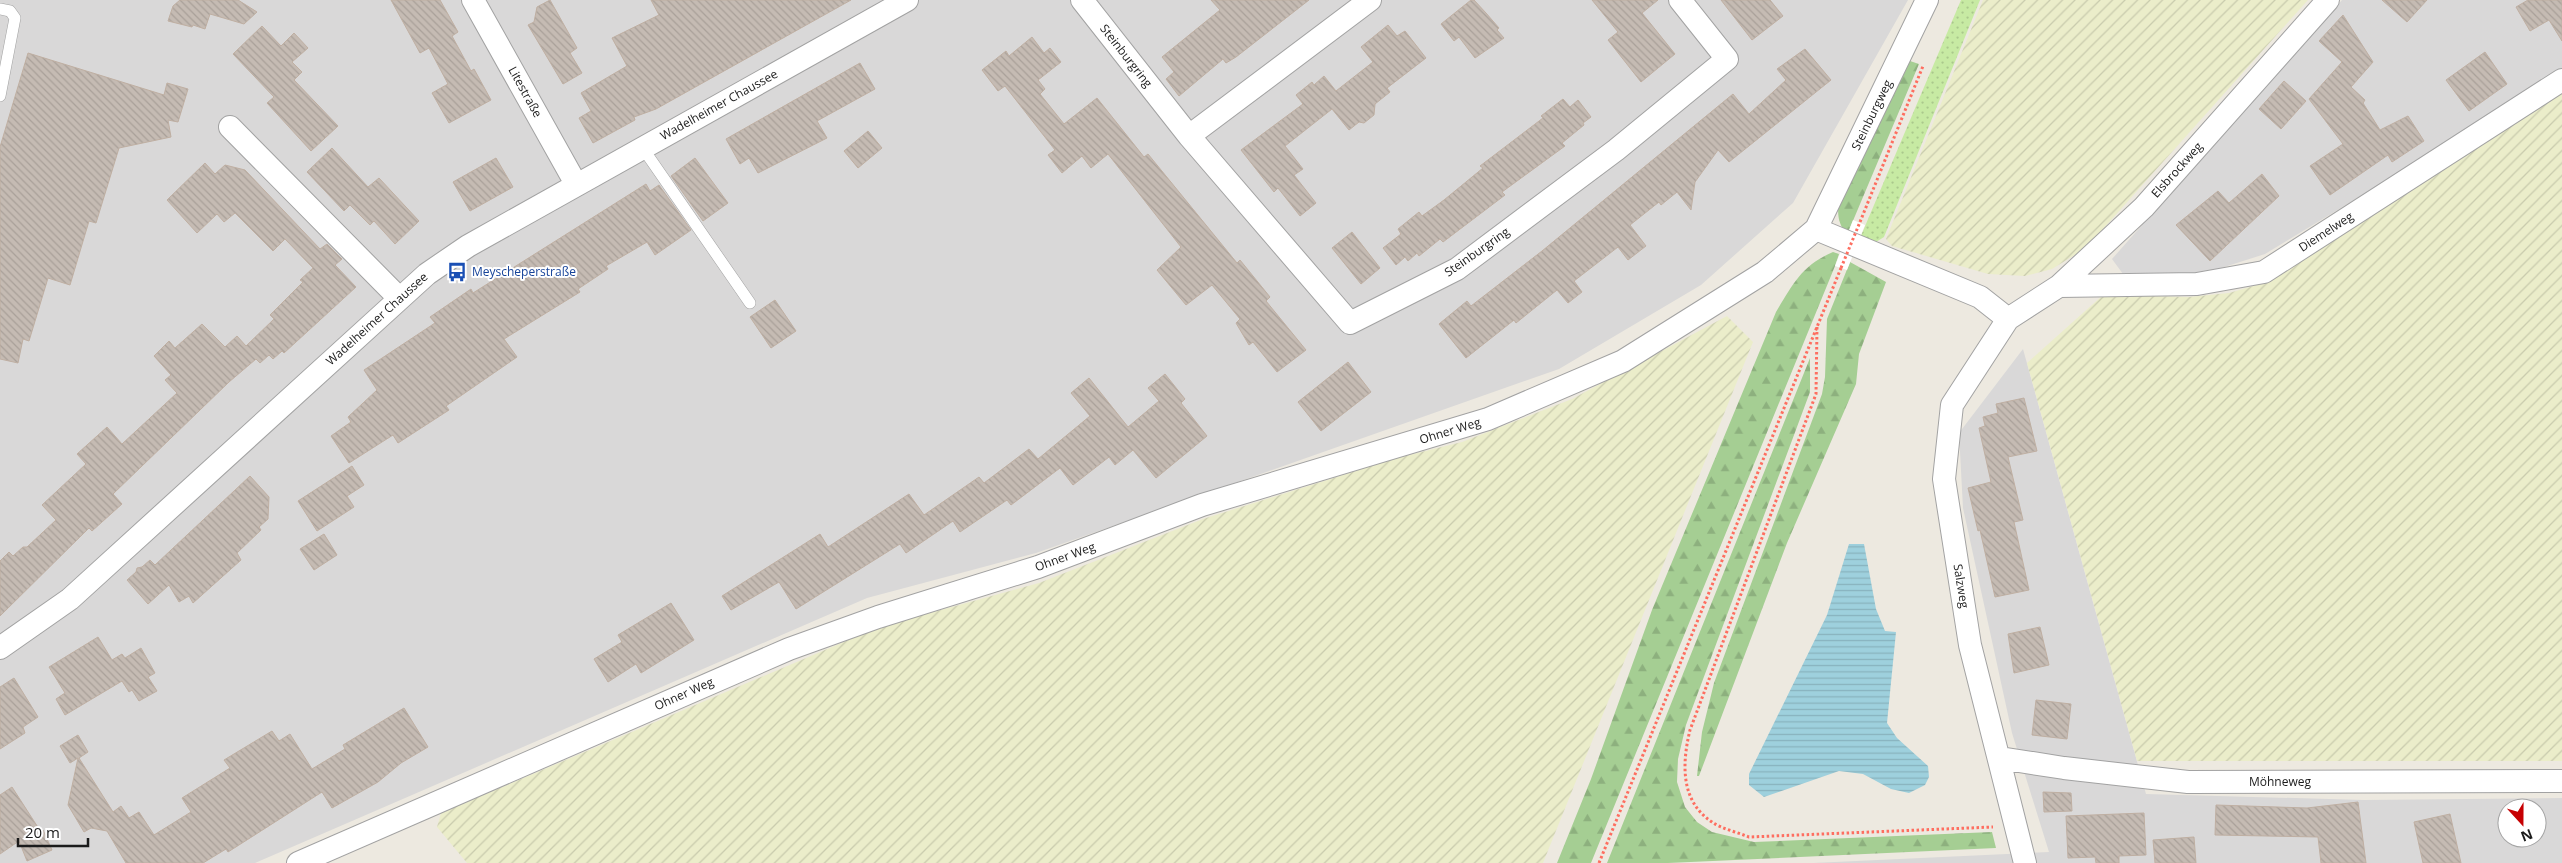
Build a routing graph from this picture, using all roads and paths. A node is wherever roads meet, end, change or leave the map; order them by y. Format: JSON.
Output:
{"nodes":[{"id":1,"x":473,"y":0,"type":"edge"},
{"id":2,"x":907,"y":0,"type":"edge"},
{"id":3,"x":1082,"y":0,"type":"edge"},
{"id":4,"x":1370,"y":0,"type":"edge"},
{"id":5,"x":1680,"y":0,"type":"edge"},
{"id":6,"x":1927,"y":0,"type":"edge"},
{"id":7,"x":2328,"y":0,"type":"edge"},
{"id":8,"x":0,"y":9,"type":"edge"},
{"id":9,"x":1925,"y":61,"type":"dead end"},
{"id":10,"x":2562,"y":80,"type":"edge"},
{"id":11,"x":0,"y":96,"type":"edge"},
{"id":12,"x":230,"y":127,"type":"dead end"},
{"id":13,"x":1189,"y":136,"type":"junction"},
{"id":14,"x":642,"y":147,"type":"junction"},
{"id":15,"x":576,"y":184,"type":"junction"},
{"id":16,"x":1816,"y":229,"type":"junction"},
{"id":17,"x":2058,"y":286,"type":"junction"},
{"id":18,"x":398,"y":298,"type":"junction"},
{"id":19,"x":750,"y":302,"type":"dead end"},
{"id":20,"x":2008,"y":319,"type":"junction"},
{"id":21,"x":1817,"y":327,"type":"junction"},
{"id":22,"x":0,"y":648,"type":"edge"},
{"id":23,"x":2000,"y":758,"type":"junction"},
{"id":24,"x":2562,"y":781,"type":"edge"},
{"id":25,"x":2018,"y":829,"type":"junction"},
{"id":26,"x":298,"y":863,"type":"edge"},
{"id":27,"x":1599,"y":863,"type":"edge"},
{"id":28,"x":2025,"y":863,"type":"edge"}],
"edges":[{"from":1,"to":15,"type":"street","name":"Litestraße"},
{"from":2,"to":14,"type":"street","name":"Wadelheimer Chaussee"},
{"from":3,"to":13,"type":"street","name":"Steinburgring"},
{"from":4,"to":13,"type":"street"},
{"from":5,"to":13,"type":"street","name":"Steinburgring"},
{"from":6,"to":16,"type":"street","name":"Steinburgweg"},
{"from":7,"to":17,"type":"street","name":"Elsbrockweg"},
{"from":8,"to":11,"type":"lane"},
{"from":9,"to":21,"type":"path","bridge":true},
{"from":10,"to":17,"type":"street","name":"Diemelweg"},
{"from":12,"to":18,"type":"street"},
{"from":14,"to":15,"type":"street","name":"Wadelheimer Chaussee"},
{"from":14,"to":19,"type":"lane"},
{"from":15,"to":18,"type":"street","name":"Wadelheimer Chaussee"},
{"from":16,"to":20,"type":"street"},
{"from":16,"to":26,"type":"street","name":"Ohner Weg"},
{"from":17,"to":20,"type":"street","name":"Elsbrockweg"},
{"from":18,"to":22,"type":"street","name":"Wadelheimer Chaussee"},
{"from":20,"to":23,"type":"street","name":"Salzweg"},
{"from":21,"to":25,"type":"path"},
{"from":21,"to":27,"type":"path"},
{"from":23,"to":24,"type":"street","name":"Möhneweg"},
{"from":23,"to":25,"type":"street","name":"Salzweg"},
{"from":25,"to":28,"type":"street","name":"Salzweg"}]}
